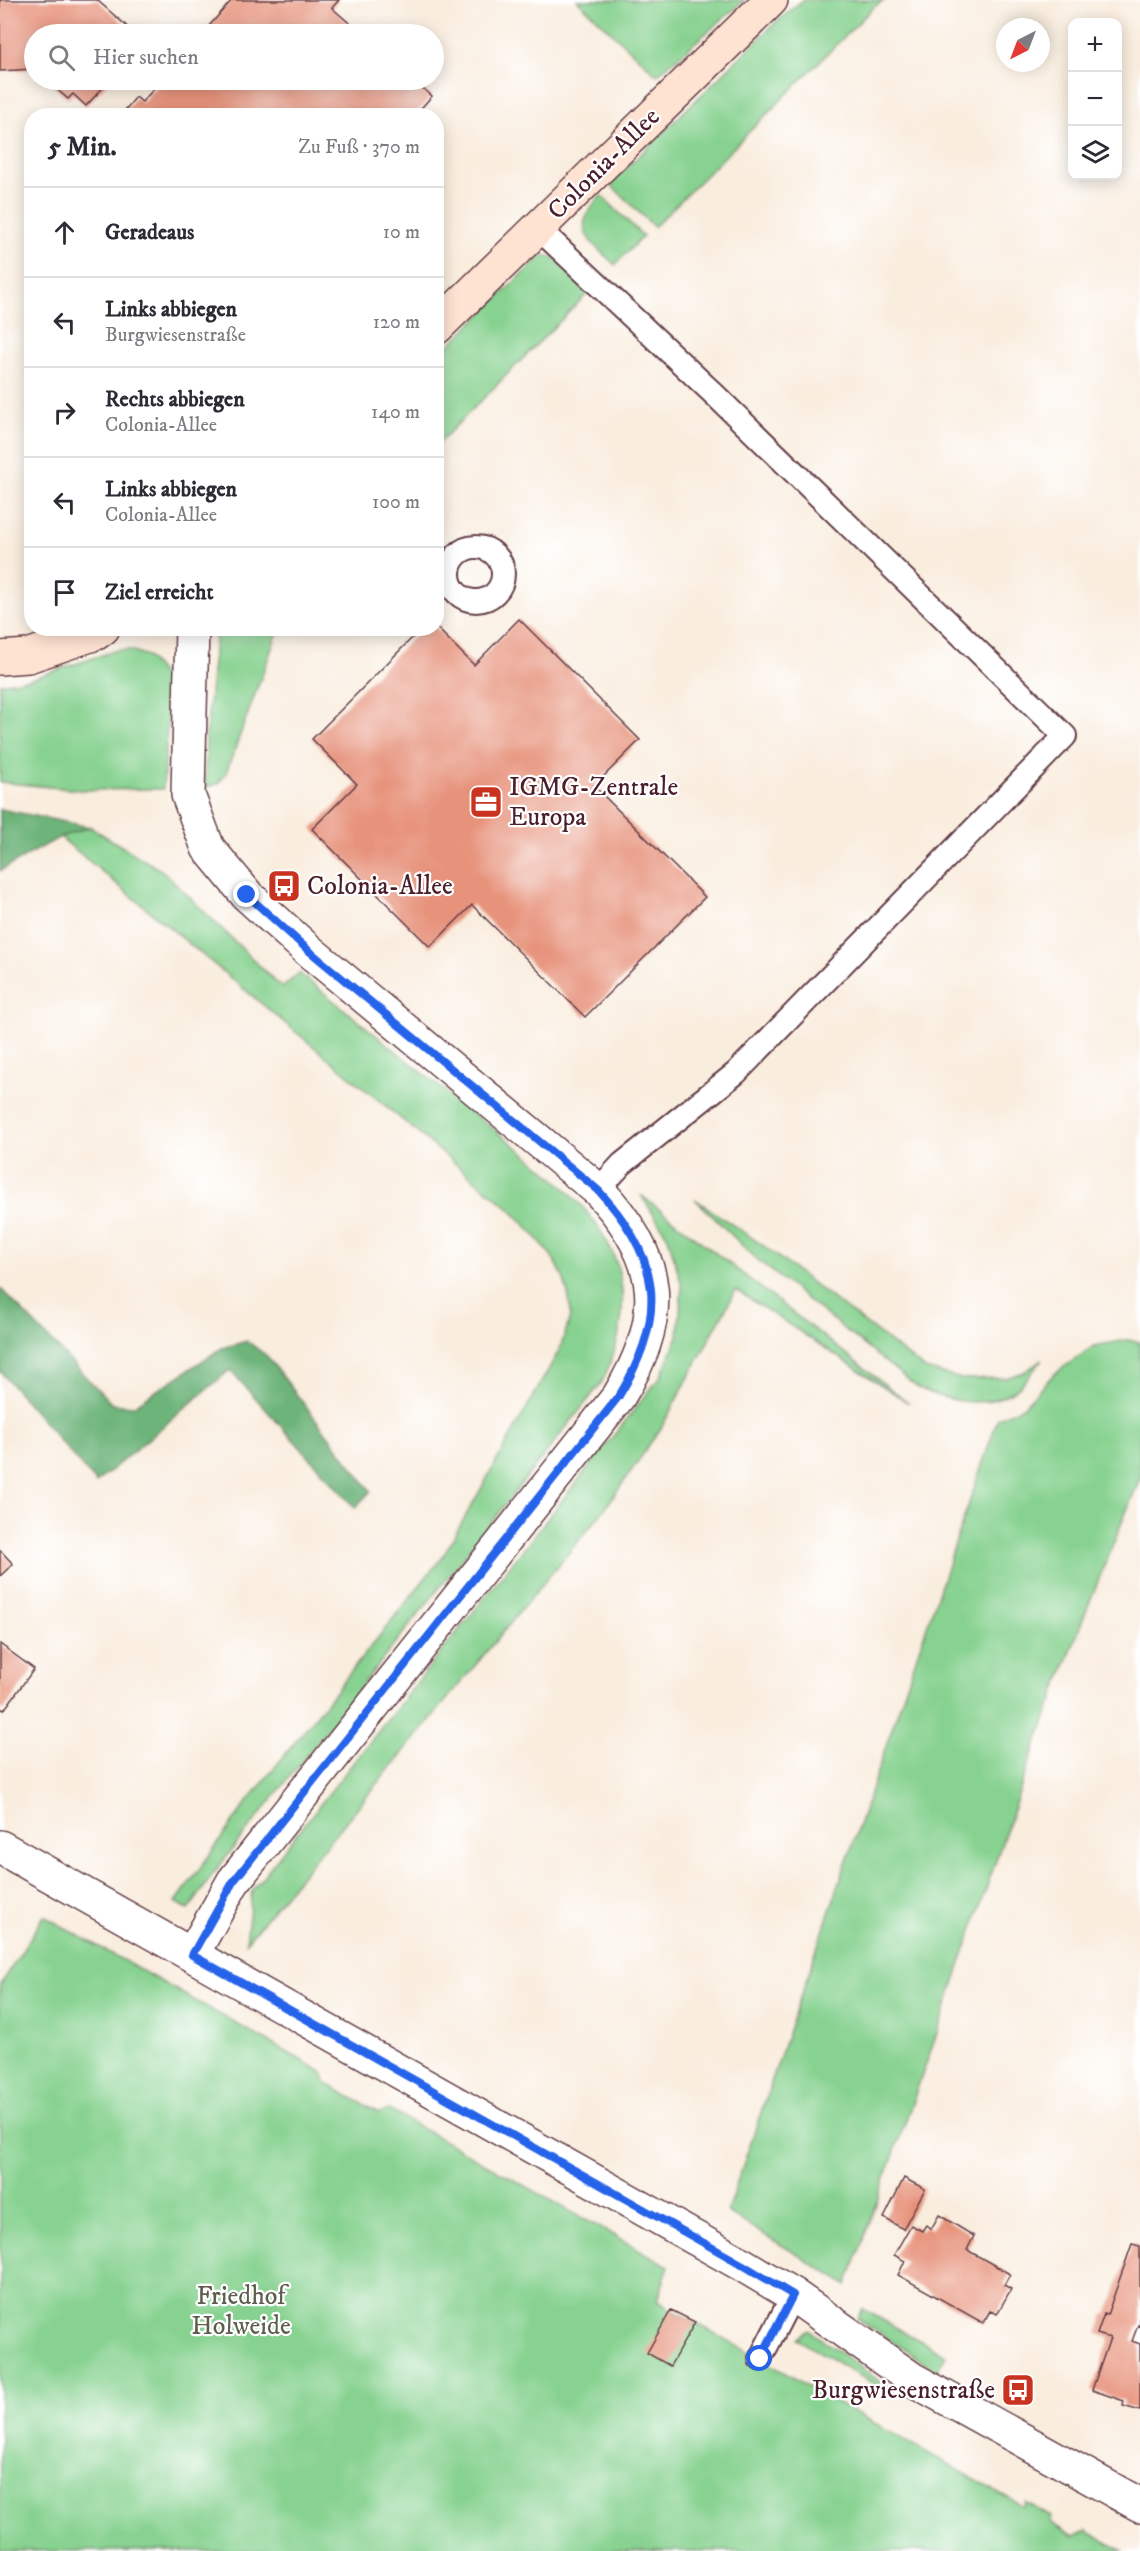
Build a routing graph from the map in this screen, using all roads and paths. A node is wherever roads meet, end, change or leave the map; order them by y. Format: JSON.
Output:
{"nodes":[{"id":1,"x":771,"y":0,"type":"edge"},
{"id":2,"x":539,"y":229,"type":"junction"},
{"id":3,"x":444,"y":320,"type":"edge"},
{"id":4,"x":87,"y":636,"type":"edge"},
{"id":5,"x":193,"y":636,"type":"edge"},
{"id":6,"x":0,"y":658,"type":"edge"},
{"id":7,"x":598,"y":1190,"type":"junction"},
{"id":8,"x":0,"y":1847,"type":"edge"},
{"id":9,"x":192,"y":1955,"type":"junction"},
{"id":10,"x":793,"y":2295,"type":"junction"},
{"id":11,"x":760,"y":2359,"type":"dead end"},
{"id":12,"x":1140,"y":2505,"type":"edge"}],
"edges":[{"from":1,"to":2,"type":"main road","name":"Colonia-Allee"},
{"from":2,"to":3,"type":"main road","name":"Colonia-Allee"},
{"from":2,"to":7,"type":"lane"},
{"from":4,"to":6,"type":"main road"},
{"from":5,"to":7,"type":"street"},
{"from":7,"to":9,"type":"street"},
{"from":8,"to":9,"type":"street"},
{"from":9,"to":10,"type":"street"},
{"from":10,"to":11,"type":"lane"},
{"from":10,"to":12,"type":"street"}]}
